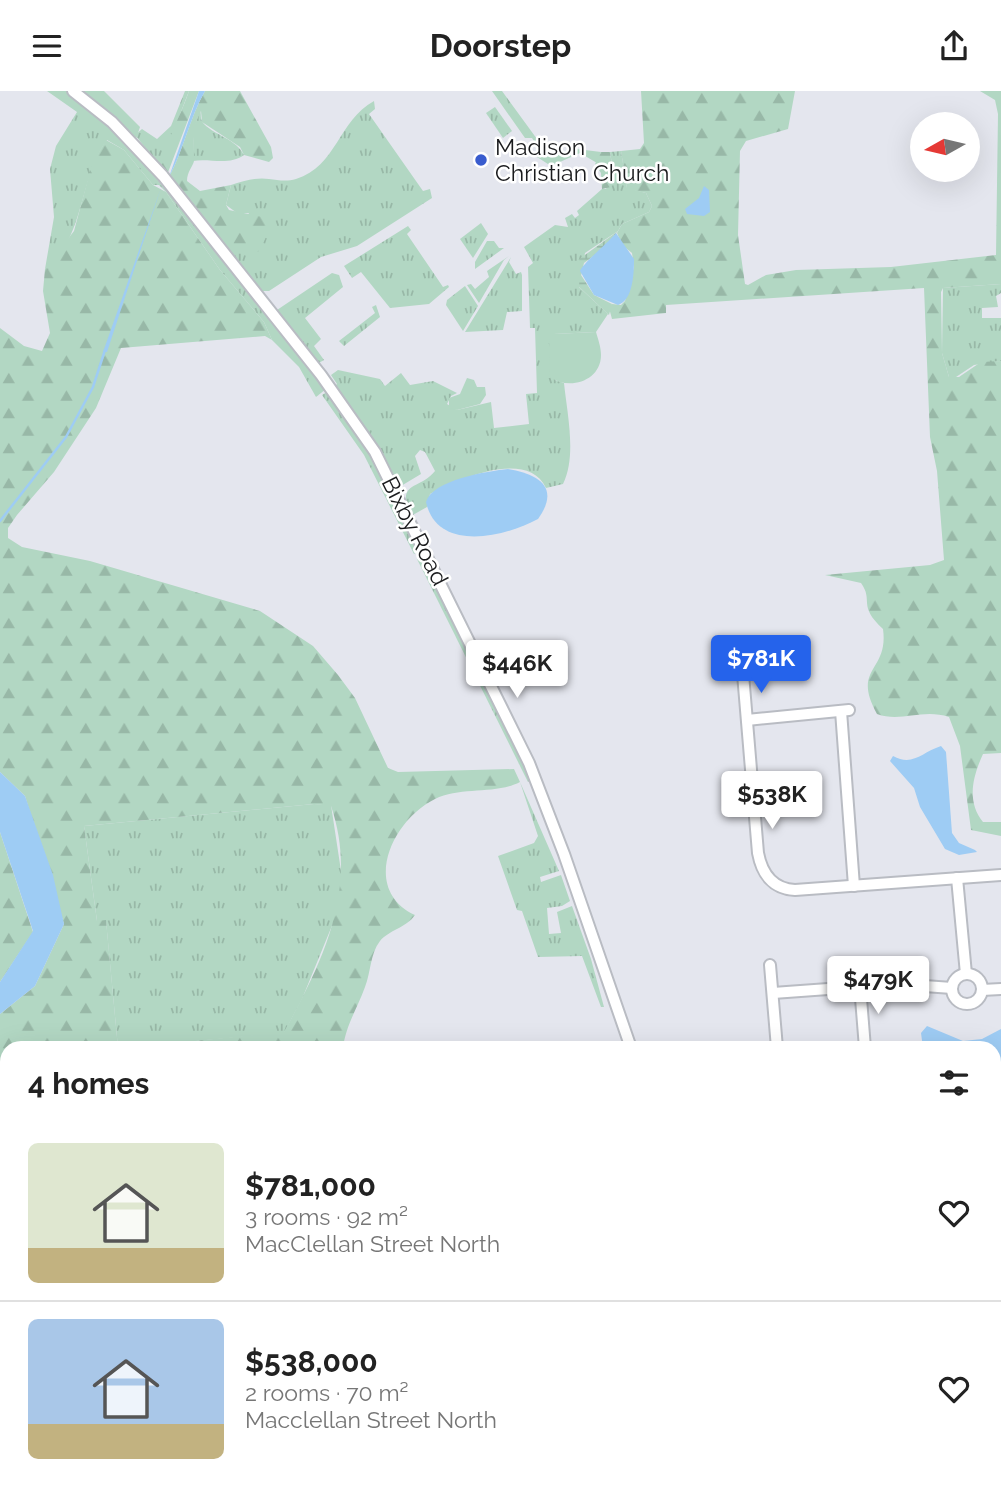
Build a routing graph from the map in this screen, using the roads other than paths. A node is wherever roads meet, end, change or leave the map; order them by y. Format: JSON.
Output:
{"nodes":[{"id":1,"x":73,"y":91,"type":"edge"},
{"id":2,"x":743,"y":674,"type":"dead end"},
{"id":3,"x":747,"y":720,"type":"junction"},
{"id":4,"x":1001,"y":875,"type":"edge"},
{"id":5,"x":957,"y":878,"type":"junction"},
{"id":6,"x":854,"y":886,"type":"junction"},
{"id":7,"x":771,"y":965,"type":"dead end"},
{"id":8,"x":965,"y":974,"type":"junction"},
{"id":9,"x":860,"y":986,"type":"junction"},
{"id":10,"x":952,"y":988,"type":"junction"},
{"id":11,"x":1001,"y":989,"type":"edge"},
{"id":12,"x":982,"y":990,"type":"junction"},
{"id":13,"x":773,"y":993,"type":"junction"},
{"id":14,"x":629,"y":1041,"type":"edge"},
{"id":15,"x":776,"y":1041,"type":"edge"},
{"id":16,"x":864,"y":1041,"type":"edge"}],
"edges":[{"from":1,"to":14,"type":"street","name":"Bixby Road"},
{"from":2,"to":3,"type":"street"},
{"from":3,"to":6,"type":"street"},
{"from":3,"to":6,"type":"street"},
{"from":4,"to":5,"type":"street"},
{"from":5,"to":6,"type":"street"},
{"from":5,"to":8,"type":"street"},
{"from":7,"to":13,"type":"street"},
{"from":8,"to":10,"type":"street"},
{"from":8,"to":12,"type":"street"},
{"from":9,"to":10,"type":"street"},
{"from":9,"to":13,"type":"street"},
{"from":9,"to":16,"type":"street"},
{"from":10,"to":12,"type":"street"},
{"from":11,"to":12,"type":"street"},
{"from":13,"to":15,"type":"street"}]}
